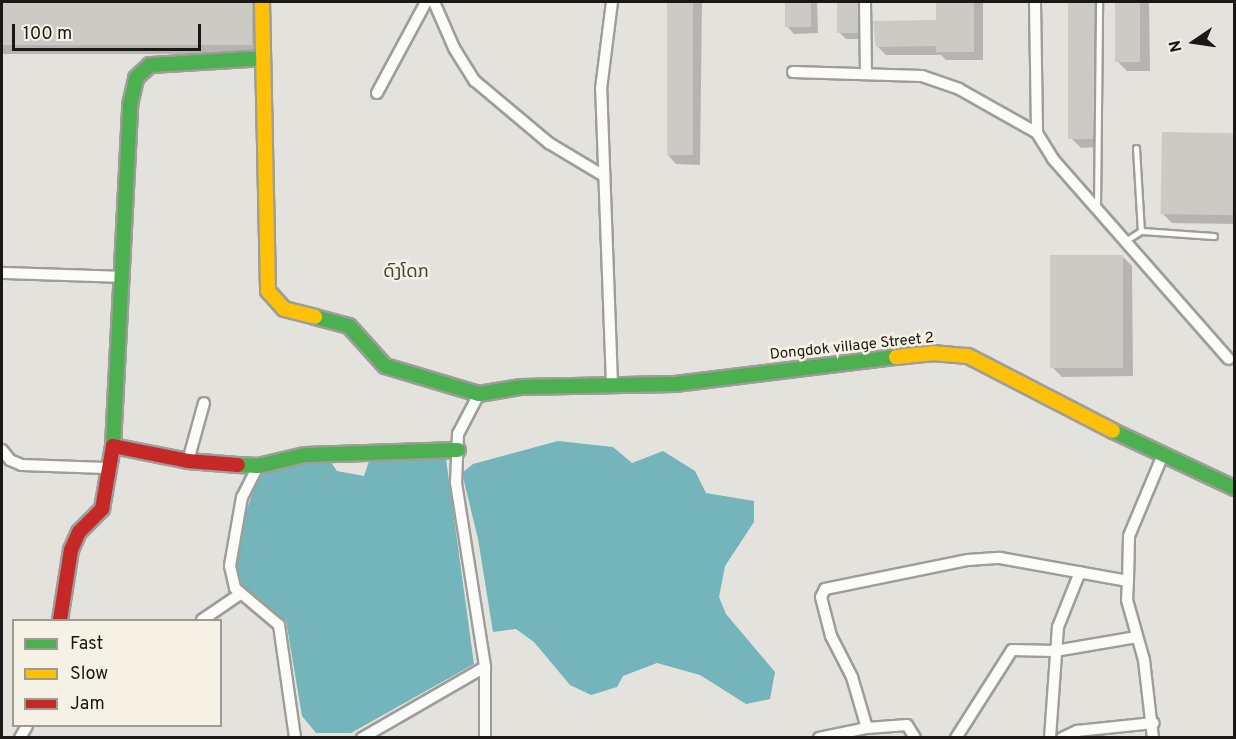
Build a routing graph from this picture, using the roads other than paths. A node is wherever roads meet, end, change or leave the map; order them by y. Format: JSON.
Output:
{"nodes":[{"id":1,"x":262,"y":2,"type":"edge"},
{"id":2,"x":426,"y":2,"type":"edge"},
{"id":3,"x":434,"y":2,"type":"edge"},
{"id":4,"x":612,"y":2,"type":"edge"},
{"id":5,"x":865,"y":2,"type":"edge"},
{"id":6,"x":1035,"y":2,"type":"edge"},
{"id":7,"x":1099,"y":2,"type":"edge"},
{"id":8,"x":263,"y":58,"type":"junction"},
{"id":9,"x":793,"y":72,"type":"dead end"},
{"id":10,"x":866,"y":73,"type":"junction"},
{"id":11,"x":377,"y":93,"type":"dead end"},
{"id":12,"x":1037,"y":134,"type":"junction"},
{"id":13,"x":1136,"y":148,"type":"dead end"},
{"id":14,"x":604,"y":176,"type":"junction"},
{"id":15,"x":1097,"y":209,"type":"junction"},
{"id":16,"x":1141,"y":231,"type":"junction"},
{"id":17,"x":1214,"y":236,"type":"dead end"},
{"id":18,"x":1125,"y":241,"type":"junction"},
{"id":19,"x":2,"y":273,"type":"edge"},
{"id":20,"x":120,"y":277,"type":"junction"},
{"id":21,"x":1229,"y":359,"type":"dead end"},
{"id":22,"x":612,"y":384,"type":"junction"},
{"id":23,"x":479,"y":394,"type":"junction"},
{"id":24,"x":204,"y":403,"type":"dead end"},
{"id":25,"x":113,"y":446,"type":"junction"},
{"id":26,"x":2,"y":450,"type":"edge"},
{"id":27,"x":458,"y":450,"type":"junction"},
{"id":28,"x":1162,"y":457,"type":"junction"},
{"id":29,"x":188,"y":460,"type":"junction"},
{"id":30,"x":258,"y":466,"type":"junction"},
{"id":31,"x":106,"y":468,"type":"junction"},
{"id":32,"x":1234,"y":488,"type":"edge"},
{"id":33,"x":1080,"y":572,"type":"junction"},
{"id":34,"x":1128,"y":580,"type":"junction"},
{"id":35,"x":240,"y":594,"type":"junction"},
{"id":36,"x":60,"y":619,"type":"edge"},
{"id":37,"x":205,"y":619,"type":"edge"},
{"id":38,"x":1137,"y":637,"type":"junction"},
{"id":39,"x":1055,"y":651,"type":"junction"},
{"id":40,"x":485,"y":667,"type":"junction"},
{"id":41,"x":1154,"y":723,"type":"junction"},
{"id":42,"x":867,"y":728,"type":"junction"},
{"id":43,"x":295,"y":738,"type":"edge"},
{"id":44,"x":362,"y":738,"type":"edge"},
{"id":45,"x":486,"y":738,"type":"edge"},
{"id":46,"x":819,"y":738,"type":"edge"},
{"id":47,"x":915,"y":738,"type":"edge"},
{"id":48,"x":956,"y":738,"type":"edge"},
{"id":49,"x":1050,"y":738,"type":"edge"},
{"id":50,"x":1062,"y":738,"type":"edge"},
{"id":51,"x":1154,"y":738,"type":"edge"}],
"edges":[{"from":1,"to":8,"type":"street"},
{"from":2,"to":11,"type":"street"},
{"from":3,"to":14,"type":"street"},
{"from":4,"to":14,"type":"street"},
{"from":5,"to":10,"type":"street"},
{"from":6,"to":12,"type":"street"},
{"from":7,"to":15,"type":"lane"},
{"from":8,"to":20,"type":"street"},
{"from":8,"to":23,"type":"street"},
{"from":9,"to":10,"type":"street"},
{"from":10,"to":12,"type":"street"},
{"from":12,"to":15,"type":"street"},
{"from":13,"to":16,"type":"lane"},
{"from":14,"to":22,"type":"street"},
{"from":15,"to":18,"type":"street"},
{"from":16,"to":17,"type":"lane"},
{"from":16,"to":18,"type":"lane"},
{"from":18,"to":21,"type":"street"},
{"from":19,"to":20,"type":"street"},
{"from":20,"to":25,"type":"street"},
{"from":22,"to":23,"type":"street","name":"Dongdok village Street 2"},
{"from":22,"to":28,"type":"street","name":"Dongdok village Street 2"},
{"from":23,"to":27,"type":"street"},
{"from":24,"to":29,"type":"street"},
{"from":25,"to":29,"type":"street"},
{"from":25,"to":31,"type":"street"},
{"from":26,"to":31,"type":"street"},
{"from":27,"to":30,"type":"street"},
{"from":27,"to":40,"type":"street"},
{"from":28,"to":32,"type":"street","name":"Dongdok village Street 2"},
{"from":28,"to":34,"type":"street"},
{"from":29,"to":30,"type":"street"},
{"from":30,"to":35,"type":"street"},
{"from":31,"to":36,"type":"street"},
{"from":33,"to":34,"type":"street"},
{"from":33,"to":39,"type":"street"},
{"from":33,"to":42,"type":"street"},
{"from":34,"to":38,"type":"street"},
{"from":35,"to":37,"type":"street"},
{"from":35,"to":43,"type":"street"},
{"from":38,"to":39,"type":"street"},
{"from":38,"to":41,"type":"street"},
{"from":39,"to":48,"type":"street"},
{"from":39,"to":49,"type":"street"},
{"from":40,"to":44,"type":"street"},
{"from":40,"to":45,"type":"street"},
{"from":41,"to":50,"type":"street"},
{"from":41,"to":51,"type":"street"},
{"from":42,"to":46,"type":"street"},
{"from":42,"to":47,"type":"street"}]}
